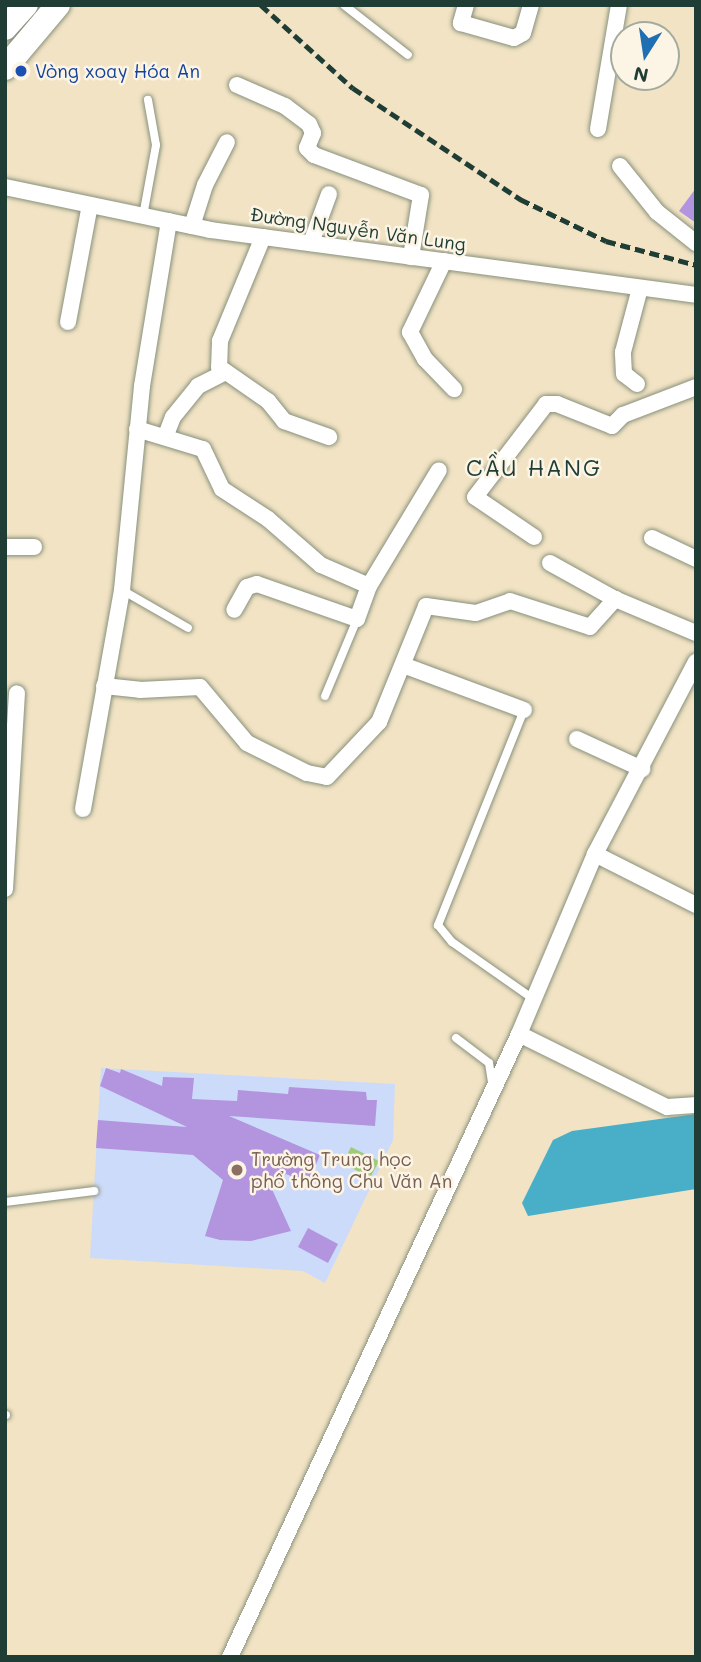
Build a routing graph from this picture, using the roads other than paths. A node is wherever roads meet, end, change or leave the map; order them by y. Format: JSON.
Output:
{"nodes":[{"id":1,"x":26,"y":5,"type":"edge"},
{"id":2,"x":58,"y":5,"type":"edge"},
{"id":3,"x":344,"y":5,"type":"edge"},
{"id":4,"x":466,"y":5,"type":"edge"},
{"id":5,"x":531,"y":5,"type":"edge"},
{"id":6,"x":619,"y":5,"type":"edge"},
{"id":7,"x":5,"y":28,"type":"edge"},
{"id":8,"x":408,"y":55,"type":"dead end"},
{"id":9,"x":5,"y":68,"type":"edge"},
{"id":10,"x":237,"y":85,"type":"dead end"},
{"id":11,"x":148,"y":100,"type":"dead end"},
{"id":12,"x":598,"y":129,"type":"dead end"},
{"id":13,"x":228,"y":142,"type":"dead end"},
{"id":14,"x":620,"y":166,"type":"dead end"},
{"id":15,"x":9,"y":189,"type":"edge"},
{"id":16,"x":328,"y":194,"type":"dead end"},
{"id":17,"x":90,"y":205,"type":"junction"},
{"id":18,"x":143,"y":216,"type":"junction"},
{"id":19,"x":169,"y":222,"type":"junction"},
{"id":20,"x":192,"y":226,"type":"junction"},
{"id":21,"x":263,"y":237,"type":"junction"},
{"id":22,"x":311,"y":243,"type":"junction"},
{"id":23,"x":696,"y":243,"type":"edge"},
{"id":24,"x":411,"y":257,"type":"junction"},
{"id":25,"x":444,"y":261,"type":"junction"},
{"id":26,"x":640,"y":288,"type":"junction"},
{"id":27,"x":696,"y":295,"type":"edge"},
{"id":28,"x":68,"y":322,"type":"dead end"},
{"id":29,"x":223,"y":373,"type":"junction"},
{"id":30,"x":637,"y":384,"type":"dead end"},
{"id":31,"x":696,"y":387,"type":"edge"},
{"id":32,"x":454,"y":389,"type":"dead end"},
{"id":33,"x":137,"y":429,"type":"junction"},
{"id":34,"x":166,"y":435,"type":"junction"},
{"id":35,"x":329,"y":437,"type":"dead end"},
{"id":36,"x":439,"y":470,"type":"dead end"},
{"id":37,"x":534,"y":537,"type":"dead end"},
{"id":38,"x":652,"y":538,"type":"dead end"},
{"id":39,"x":5,"y":547,"type":"edge"},
{"id":40,"x":34,"y":547,"type":"dead end"},
{"id":41,"x":696,"y":559,"type":"edge"},
{"id":42,"x":550,"y":564,"type":"dead end"},
{"id":43,"x":369,"y":586,"type":"junction"},
{"id":44,"x":122,"y":590,"type":"junction"},
{"id":45,"x":615,"y":599,"type":"junction"},
{"id":46,"x":234,"y":610,"type":"dead end"},
{"id":47,"x":357,"y":619,"type":"junction"},
{"id":48,"x":188,"y":628,"type":"dead end"},
{"id":49,"x":696,"y":634,"type":"edge"},
{"id":50,"x":696,"y":663,"type":"edge"},
{"id":51,"x":403,"y":664,"type":"junction"},
{"id":52,"x":104,"y":685,"type":"junction"},
{"id":53,"x":17,"y":693,"type":"dead end"},
{"id":54,"x":325,"y":696,"type":"dead end"},
{"id":55,"x":524,"y":709,"type":"joint"},
{"id":56,"x":577,"y":739,"type":"dead end"},
{"id":57,"x":642,"y":769,"type":"junction"},
{"id":58,"x":83,"y":808,"type":"dead end"},
{"id":59,"x":595,"y":854,"type":"junction"},
{"id":60,"x":6,"y":858,"type":"edge"},
{"id":61,"x":5,"y":889,"type":"edge"},
{"id":62,"x":696,"y":905,"type":"edge"},
{"id":63,"x":532,"y":998,"type":"junction"},
{"id":64,"x":519,"y":1034,"type":"junction"},
{"id":65,"x":456,"y":1038,"type":"dead end"},
{"id":66,"x":492,"y":1086,"type":"junction"},
{"id":67,"x":694,"y":1105,"type":"dead end"},
{"id":68,"x":94,"y":1191,"type":"dead end"},
{"id":69,"x":5,"y":1202,"type":"edge"},
{"id":70,"x":230,"y":1657,"type":"edge"}],
"edges":[{"from":1,"to":7,"type":"main road"},
{"from":2,"to":9,"type":"main road"},
{"from":3,"to":8,"type":"lane"},
{"from":4,"to":5,"type":"street"},
{"from":6,"to":12,"type":"street"},
{"from":10,"to":24,"type":"street"},
{"from":11,"to":18,"type":"lane"},
{"from":13,"to":20,"type":"street"},
{"from":14,"to":23,"type":"street"},
{"from":15,"to":17,"type":"street","name":"Đường Nguyễn Văn Lung"},
{"from":16,"to":22,"type":"street"},
{"from":17,"to":18,"type":"street","name":"Đường Nguyễn Văn Lung"},
{"from":17,"to":28,"type":"street"},
{"from":18,"to":19,"type":"street","name":"Đường Nguyễn Văn Lung"},
{"from":19,"to":20,"type":"street","name":"Đường Nguyễn Văn Lung"},
{"from":19,"to":33,"type":"street"},
{"from":20,"to":21,"type":"street","name":"Đường Nguyễn Văn Lung"},
{"from":21,"to":22,"type":"street","name":"Đường Nguyễn Văn Lung"},
{"from":21,"to":29,"type":"street"},
{"from":22,"to":24,"type":"street","name":"Đường Nguyễn Văn Lung"},
{"from":24,"to":25,"type":"street","name":"Đường Nguyễn Văn Lung"},
{"from":25,"to":26,"type":"street","name":"Đường Nguyễn Văn Lung"},
{"from":25,"to":32,"type":"street"},
{"from":26,"to":27,"type":"street","name":"Đường Nguyễn Văn Lung"},
{"from":26,"to":30,"type":"street"},
{"from":29,"to":34,"type":"street"},
{"from":29,"to":35,"type":"street"},
{"from":31,"to":37,"type":"street"},
{"from":33,"to":34,"type":"street"},
{"from":33,"to":44,"type":"street"},
{"from":34,"to":43,"type":"street"},
{"from":36,"to":43,"type":"street"},
{"from":38,"to":41,"type":"street"},
{"from":39,"to":40,"type":"street"},
{"from":42,"to":45,"type":"street"},
{"from":43,"to":47,"type":"street"},
{"from":44,"to":48,"type":"lane"},
{"from":44,"to":52,"type":"street"},
{"from":45,"to":49,"type":"street"},
{"from":45,"to":51,"type":"street"},
{"from":46,"to":47,"type":"street"},
{"from":47,"to":54,"type":"lane"},
{"from":50,"to":57,"type":"street"},
{"from":51,"to":52,"type":"street"},
{"from":51,"to":55,"type":"street"},
{"from":52,"to":58,"type":"street"},
{"from":53,"to":60,"type":"street"},
{"from":55,"to":63,"type":"lane"},
{"from":56,"to":57,"type":"street"},
{"from":57,"to":59,"type":"street"},
{"from":59,"to":62,"type":"street"},
{"from":59,"to":63,"type":"street"},
{"from":60,"to":61,"type":"street"},
{"from":63,"to":64,"type":"street"},
{"from":64,"to":66,"type":"street"},
{"from":64,"to":67,"type":"street"},
{"from":65,"to":66,"type":"lane"},
{"from":66,"to":70,"type":"street"},
{"from":68,"to":69,"type":"lane"}]}
